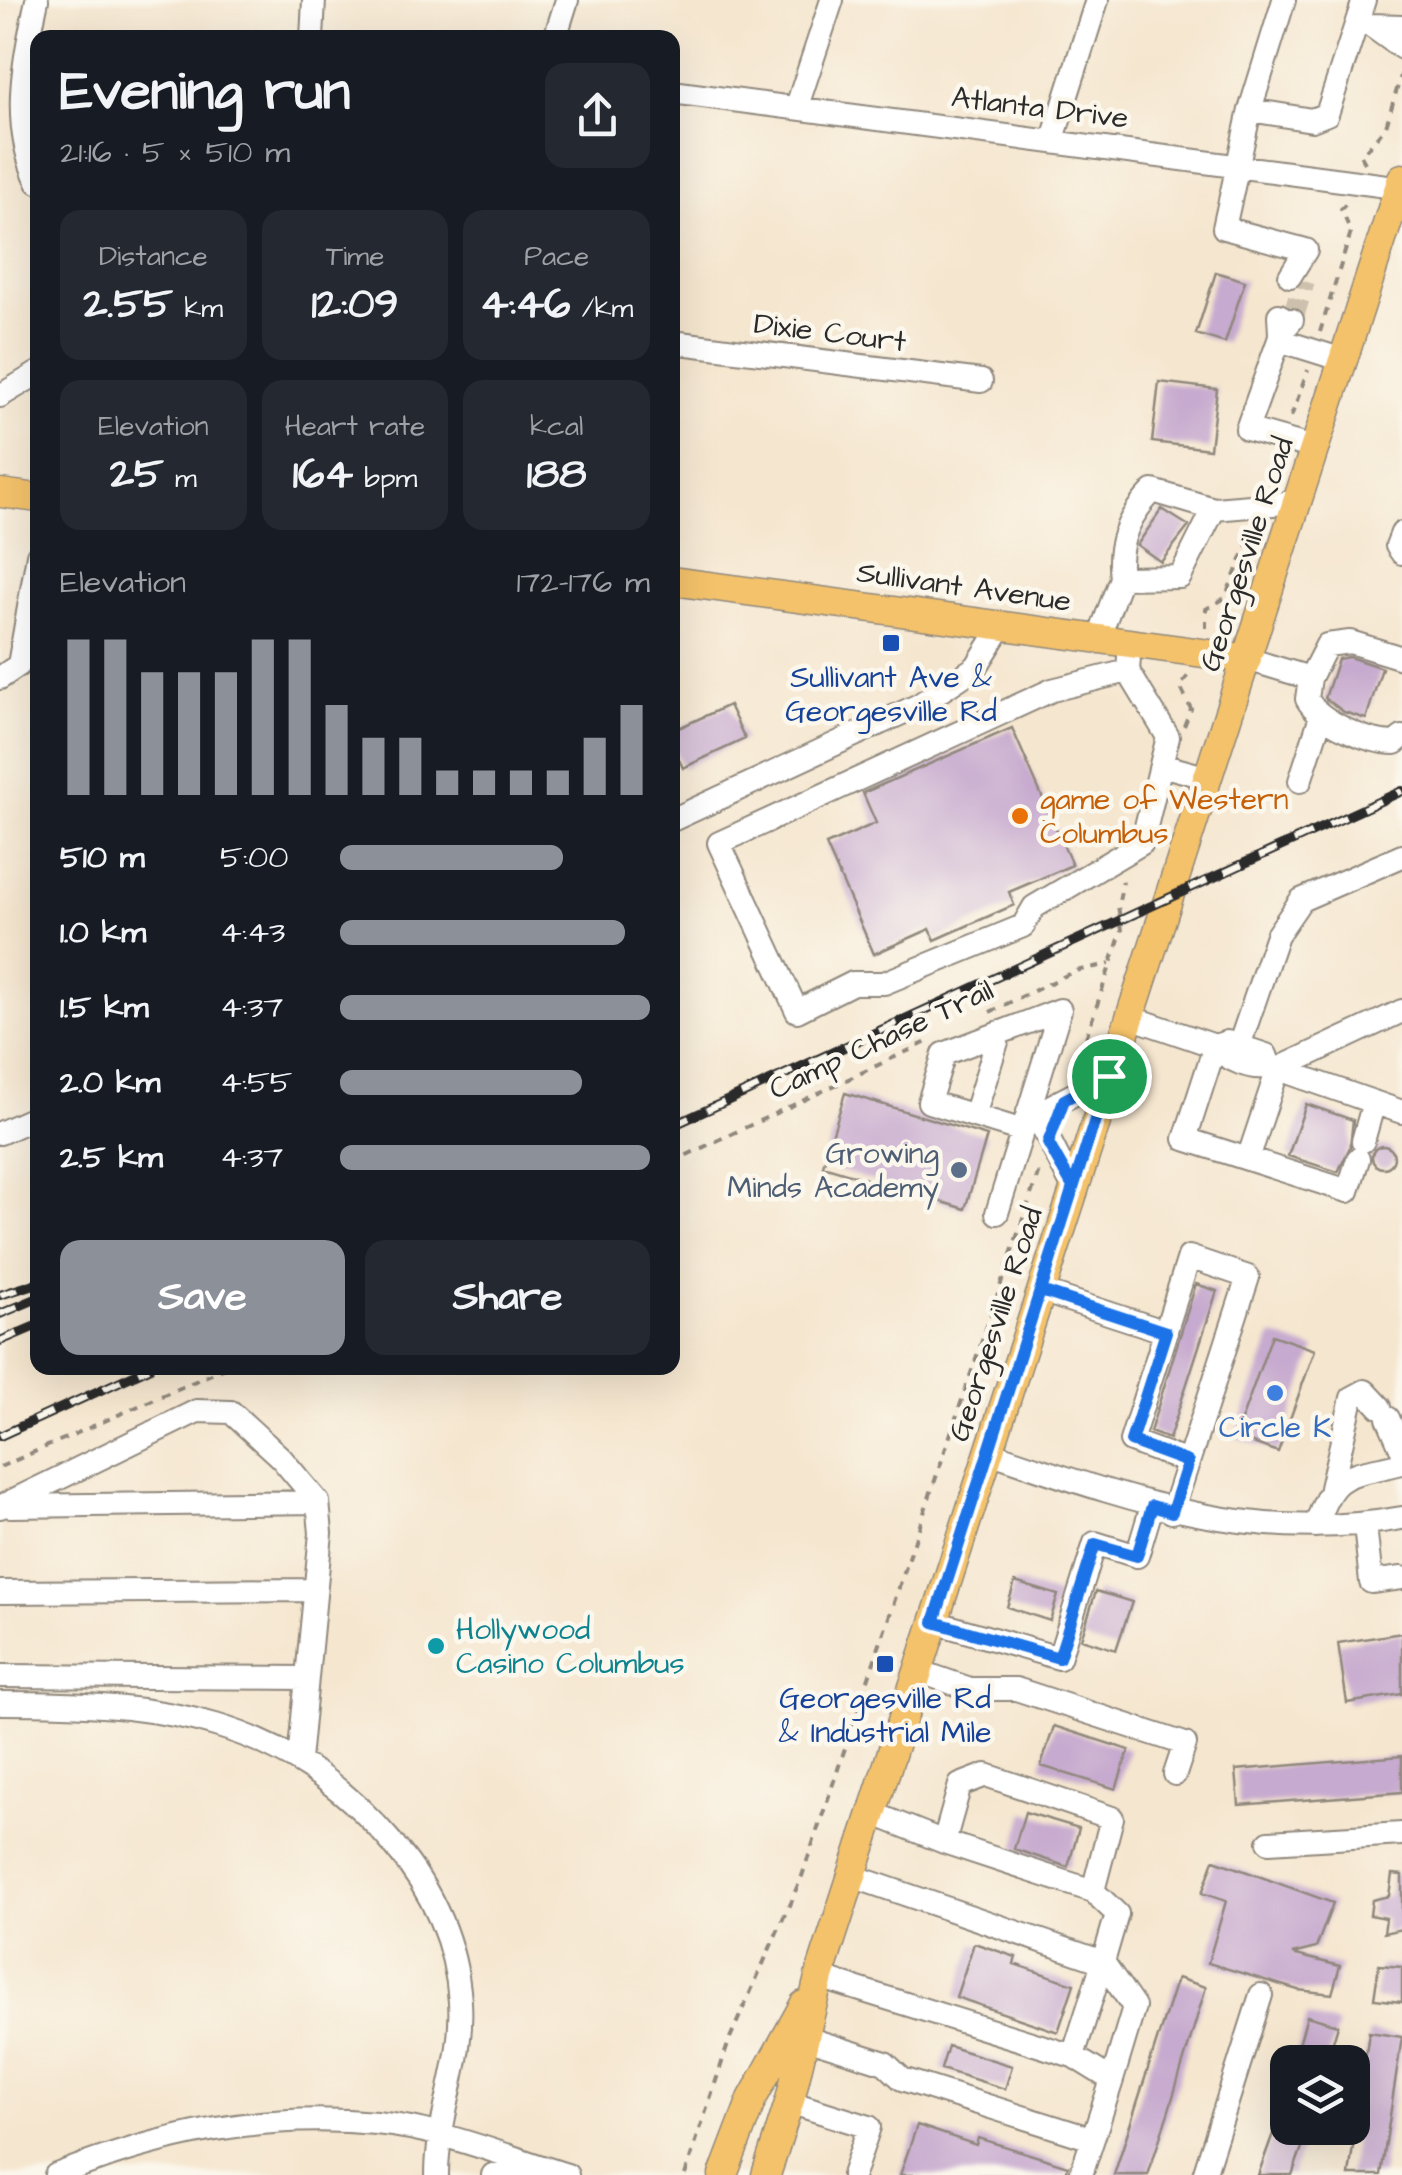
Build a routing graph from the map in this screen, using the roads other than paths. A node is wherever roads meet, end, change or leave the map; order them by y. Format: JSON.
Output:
{"nodes":[{"id":1,"x":37,"y":0,"type":"edge"},
{"id":2,"x":314,"y":0,"type":"edge"},
{"id":3,"x":567,"y":0,"type":"edge"},
{"id":4,"x":832,"y":0,"type":"edge"},
{"id":5,"x":1097,"y":0,"type":"edge"},
{"id":6,"x":1284,"y":0,"type":"edge"},
{"id":7,"x":1364,"y":15,"type":"edge"},
{"id":8,"x":1402,"y":26,"type":"edge"},
{"id":9,"x":32,"y":30,"type":"edge"},
{"id":10,"x":312,"y":30,"type":"edge"},
{"id":11,"x":558,"y":30,"type":"edge"},
{"id":12,"x":30,"y":45,"type":"edge"},
{"id":13,"x":1402,"y":48,"type":"edge"},
{"id":14,"x":680,"y":93,"type":"edge"},
{"id":15,"x":796,"y":106,"type":"junction"},
{"id":16,"x":1250,"y":110,"type":"junction"},
{"id":17,"x":1053,"y":139,"type":"junction"},
{"id":18,"x":12,"y":150,"type":"edge"},
{"id":19,"x":1240,"y":164,"type":"junction"},
{"id":20,"x":30,"y":172,"type":"edge"},
{"id":21,"x":1401,"y":184,"type":"edge"},
{"id":22,"x":1297,"y":279,"type":"tunnel mouth"},
{"id":23,"x":680,"y":343,"type":"edge"},
{"id":24,"x":1342,"y":360,"type":"junction"},
{"id":25,"x":30,"y":378,"type":"edge"},
{"id":26,"x":981,"y":381,"type":"dead end"},
{"id":27,"x":0,"y":396,"type":"edge"},
{"id":28,"x":1314,"y":448,"type":"junction"},
{"id":29,"x":0,"y":492,"type":"edge"},
{"id":30,"x":30,"y":497,"type":"edge"},
{"id":31,"x":1297,"y":502,"type":"junction"},
{"id":32,"x":1214,"y":509,"type":"junction"},
{"id":33,"x":1402,"y":532,"type":"edge"},
{"id":34,"x":1402,"y":553,"type":"edge"},
{"id":35,"x":1121,"y":578,"type":"junction"},
{"id":36,"x":680,"y":582,"type":"edge"},
{"id":37,"x":30,"y":602,"type":"edge"},
{"id":38,"x":1003,"y":624,"type":"junction"},
{"id":39,"x":1099,"y":637,"type":"junction"},
{"id":40,"x":1130,"y":642,"type":"junction"},
{"id":41,"x":1402,"y":658,"type":"edge"},
{"id":42,"x":1247,"y":659,"type":"junction"},
{"id":43,"x":1128,"y":670,"type":"junction"},
{"id":44,"x":1,"y":676,"type":"edge"},
{"id":45,"x":1310,"y":678,"type":"junction"},
{"id":46,"x":1320,"y":716,"type":"junction"},
{"id":47,"x":1402,"y":737,"type":"edge"},
{"id":48,"x":1161,"y":765,"type":"junction"},
{"id":49,"x":1208,"y":778,"type":"junction"},
{"id":50,"x":1300,"y":781,"type":"dead end"},
{"id":51,"x":680,"y":816,"type":"edge"},
{"id":52,"x":1402,"y":856,"type":"edge"},
{"id":53,"x":1402,"y":1011,"type":"edge"},
{"id":54,"x":1130,"y":1017,"type":"junction"},
{"id":55,"x":994,"y":1022,"type":"junction"},
{"id":56,"x":1215,"y":1046,"type":"junction"},
{"id":57,"x":1239,"y":1046,"type":"junction"},
{"id":58,"x":1274,"y":1068,"type":"junction"},
{"id":59,"x":1109,"y":1076,"type":"junction"},
{"id":60,"x":1374,"y":1102,"type":"junction"},
{"id":61,"x":1402,"y":1112,"type":"edge"},
{"id":62,"x":974,"y":1116,"type":"junction"},
{"id":63,"x":1029,"y":1119,"type":"junction"},
{"id":64,"x":30,"y":1120,"type":"edge"},
{"id":65,"x":0,"y":1133,"type":"edge"},
{"id":66,"x":1248,"y":1158,"type":"junction"},
{"id":67,"x":1073,"y":1187,"type":"junction"},
{"id":68,"x":997,"y":1212,"type":"dead end"},
{"id":69,"x":1041,"y":1291,"type":"junction"},
{"id":70,"x":1166,"y":1332,"type":"junction"},
{"id":71,"x":1402,"y":1450,"type":"edge"},
{"id":72,"x":988,"y":1452,"type":"junction"},
{"id":73,"x":1188,"y":1462,"type":"junction"},
{"id":74,"x":1402,"y":1463,"type":"edge"},
{"id":75,"x":1330,"y":1488,"type":"junction"},
{"id":76,"x":318,"y":1502,"type":"junction"},
{"id":77,"x":2,"y":1507,"type":"edge"},
{"id":78,"x":1162,"y":1509,"type":"junction"},
{"id":79,"x":1402,"y":1518,"type":"edge"},
{"id":80,"x":1365,"y":1524,"type":"junction"},
{"id":81,"x":1316,"y":1526,"type":"junction"},
{"id":82,"x":1402,"y":1578,"type":"edge"},
{"id":83,"x":316,"y":1590,"type":"junction"},
{"id":84,"x":0,"y":1592,"type":"edge"},
{"id":85,"x":934,"y":1622,"type":"junction"},
{"id":86,"x":918,"y":1671,"type":"junction"},
{"id":87,"x":0,"y":1676,"type":"edge"},
{"id":88,"x":307,"y":1678,"type":"junction"},
{"id":89,"x":0,"y":1703,"type":"edge"},
{"id":90,"x":299,"y":1760,"type":"junction"},
{"id":91,"x":1175,"y":1774,"type":"dead end"},
{"id":92,"x":872,"y":1813,"type":"junction"},
{"id":93,"x":1402,"y":1834,"type":"edge"},
{"id":94,"x":944,"y":1842,"type":"junction"},
{"id":95,"x":1269,"y":1842,"type":"dead end"},
{"id":96,"x":852,"y":1876,"type":"junction"},
{"id":97,"x":1094,"y":1892,"type":"junction"},
{"id":98,"x":1103,"y":1962,"type":"junction"},
{"id":99,"x":819,"y":1978,"type":"junction"},
{"id":100,"x":1261,"y":1995,"type":"dead end"},
{"id":101,"x":806,"y":2038,"type":"junction"},
{"id":102,"x":1073,"y":2056,"type":"junction"},
{"id":103,"x":1112,"y":2080,"type":"junction"},
{"id":104,"x":790,"y":2102,"type":"junction"},
{"id":105,"x":440,"y":2136,"type":"junction"},
{"id":106,"x":1092,"y":2140,"type":"junction"},
{"id":107,"x":562,"y":2173,"type":"edge"},
{"id":108,"x":56,"y":2175,"type":"edge"},
{"id":109,"x":437,"y":2175,"type":"edge"},
{"id":110,"x":493,"y":2175,"type":"edge"},
{"id":111,"x":723,"y":2175,"type":"edge"},
{"id":112,"x":766,"y":2175,"type":"edge"},
{"id":113,"x":853,"y":2175,"type":"edge"},
{"id":114,"x":1081,"y":2175,"type":"edge"},
{"id":115,"x":1204,"y":2175,"type":"edge"}],
"edges":[{"from":1,"to":9,"type":"street"},
{"from":2,"to":10,"type":"street"},
{"from":3,"to":11,"type":"street"},
{"from":4,"to":15,"type":"street"},
{"from":5,"to":17,"type":"street"},
{"from":6,"to":16,"type":"street"},
{"from":7,"to":8,"type":"street"},
{"from":7,"to":13,"type":"street"},
{"from":7,"to":16,"type":"street"},
{"from":12,"to":18,"type":"street"},
{"from":14,"to":15,"type":"street","name":"Atlanta Drive"},
{"from":15,"to":17,"type":"street","name":"Atlanta Drive"},
{"from":16,"to":19,"type":"street"},
{"from":17,"to":19,"type":"street","name":"Atlanta Drive"},
{"from":18,"to":20,"type":"street"},
{"from":19,"to":21,"type":"street","name":"Atlanta Drive"},
{"from":19,"to":22,"type":"street"},
{"from":21,"to":24,"type":"main road","name":"Georgesville Road"},
{"from":23,"to":26,"type":"street","name":"Dixie Court"},
{"from":24,"to":28,"type":"main road","name":"Georgesville Road"},
{"from":24,"to":28,"type":"street"},
{"from":25,"to":27,"type":"street"},
{"from":28,"to":31,"type":"main road","name":"Georgesville Road"},
{"from":29,"to":30,"type":"main road"},
{"from":31,"to":32,"type":"street"},
{"from":31,"to":42,"type":"main road","name":"Georgesville Road"},
{"from":32,"to":35,"type":"street"},
{"from":32,"to":35,"type":"street"},
{"from":33,"to":34,"type":"street"},
{"from":35,"to":39,"type":"street"},
{"from":36,"to":38,"type":"main road","name":"Sullivant Avenue"},
{"from":37,"to":44,"type":"street"},
{"from":38,"to":39,"type":"main road","name":"Sullivant Avenue"},
{"from":38,"to":51,"type":"street"},
{"from":39,"to":40,"type":"main road","name":"Sullivant Avenue"},
{"from":40,"to":42,"type":"main road","name":"Sullivant Avenue"},
{"from":40,"to":43,"type":"street"},
{"from":41,"to":45,"type":"street"},
{"from":42,"to":45,"type":"street"},
{"from":42,"to":49,"type":"main road","name":"Georgesville Road"},
{"from":43,"to":48,"type":"street"},
{"from":43,"to":48,"type":"street"},
{"from":45,"to":46,"type":"street"},
{"from":46,"to":47,"type":"street"},
{"from":46,"to":50,"type":"street"},
{"from":48,"to":49,"type":"street"},
{"from":49,"to":54,"type":"main road","name":"Georgesville Road"},
{"from":52,"to":57,"type":"street"},
{"from":53,"to":58,"type":"street"},
{"from":54,"to":56,"type":"street"},
{"from":54,"to":59,"type":"main road","name":"Georgesville Road"},
{"from":55,"to":62,"type":"street"},
{"from":55,"to":62,"type":"street"},
{"from":55,"to":63,"type":"street"},
{"from":56,"to":57,"type":"street"},
{"from":56,"to":58,"type":"street"},
{"from":56,"to":66,"type":"street"},
{"from":57,"to":58,"type":"street"},
{"from":58,"to":60,"type":"street"},
{"from":58,"to":66,"type":"street"},
{"from":59,"to":63,"type":"street"},
{"from":59,"to":67,"type":"main road","name":"Georgesville Road"},
{"from":60,"to":61,"type":"street"},
{"from":60,"to":66,"type":"street"},
{"from":62,"to":63,"type":"street"},
{"from":63,"to":67,"type":"street"},
{"from":63,"to":68,"type":"street"},
{"from":64,"to":65,"type":"street"},
{"from":67,"to":69,"type":"main road","name":"Georgesville Road"},
{"from":69,"to":70,"type":"street"},
{"from":69,"to":72,"type":"main road","name":"Georgesville Road"},
{"from":70,"to":73,"type":"street"},
{"from":70,"to":73,"type":"street"},
{"from":71,"to":75,"type":"street"},
{"from":72,"to":78,"type":"street"},
{"from":72,"to":85,"type":"main road","name":"Georgesville Road"},
{"from":73,"to":78,"type":"street"},
{"from":74,"to":75,"type":"street"},
{"from":75,"to":81,"type":"street"},
{"from":76,"to":77,"type":"street"},
{"from":76,"to":77,"type":"street"},
{"from":76,"to":83,"type":"street"},
{"from":78,"to":81,"type":"street"},
{"from":78,"to":85,"type":"street"},
{"from":79,"to":80,"type":"street"},
{"from":80,"to":81,"type":"street"},
{"from":80,"to":82,"type":"street"},
{"from":83,"to":84,"type":"street"},
{"from":83,"to":88,"type":"street"},
{"from":85,"to":86,"type":"main road","name":"Georgesville Road"},
{"from":86,"to":91,"type":"street"},
{"from":86,"to":92,"type":"main road","name":"Georgesville Road"},
{"from":87,"to":88,"type":"street"},
{"from":88,"to":90,"type":"street"},
{"from":89,"to":90,"type":"street"},
{"from":90,"to":105,"type":"street"},
{"from":92,"to":94,"type":"street"},
{"from":92,"to":96,"type":"main road","name":"Georgesville Road"},
{"from":93,"to":95,"type":"street"},
{"from":94,"to":97,"type":"street"},
{"from":94,"to":97,"type":"street"},
{"from":96,"to":98,"type":"street"},
{"from":96,"to":99,"type":"main road","name":"Georgesville Road"},
{"from":97,"to":98,"type":"street"},
{"from":98,"to":102,"type":"street"},
{"from":98,"to":103,"type":"street"},
{"from":99,"to":101,"type":"main road","name":"Georgesville Road"},
{"from":99,"to":102,"type":"street"},
{"from":99,"to":111,"type":"main road","name":"Georgesville Road"},
{"from":100,"to":115,"type":"street"},
{"from":101,"to":104,"type":"main road","name":"Georgesville Road"},
{"from":101,"to":106,"type":"street"},
{"from":102,"to":103,"type":"street"},
{"from":103,"to":106,"type":"street"},
{"from":104,"to":112,"type":"main road","name":"Georgesville Road"},
{"from":104,"to":113,"type":"street"},
{"from":105,"to":107,"type":"street"},
{"from":105,"to":108,"type":"street"},
{"from":105,"to":109,"type":"street"},
{"from":106,"to":114,"type":"street"},
{"from":107,"to":110,"type":"street"}]}
